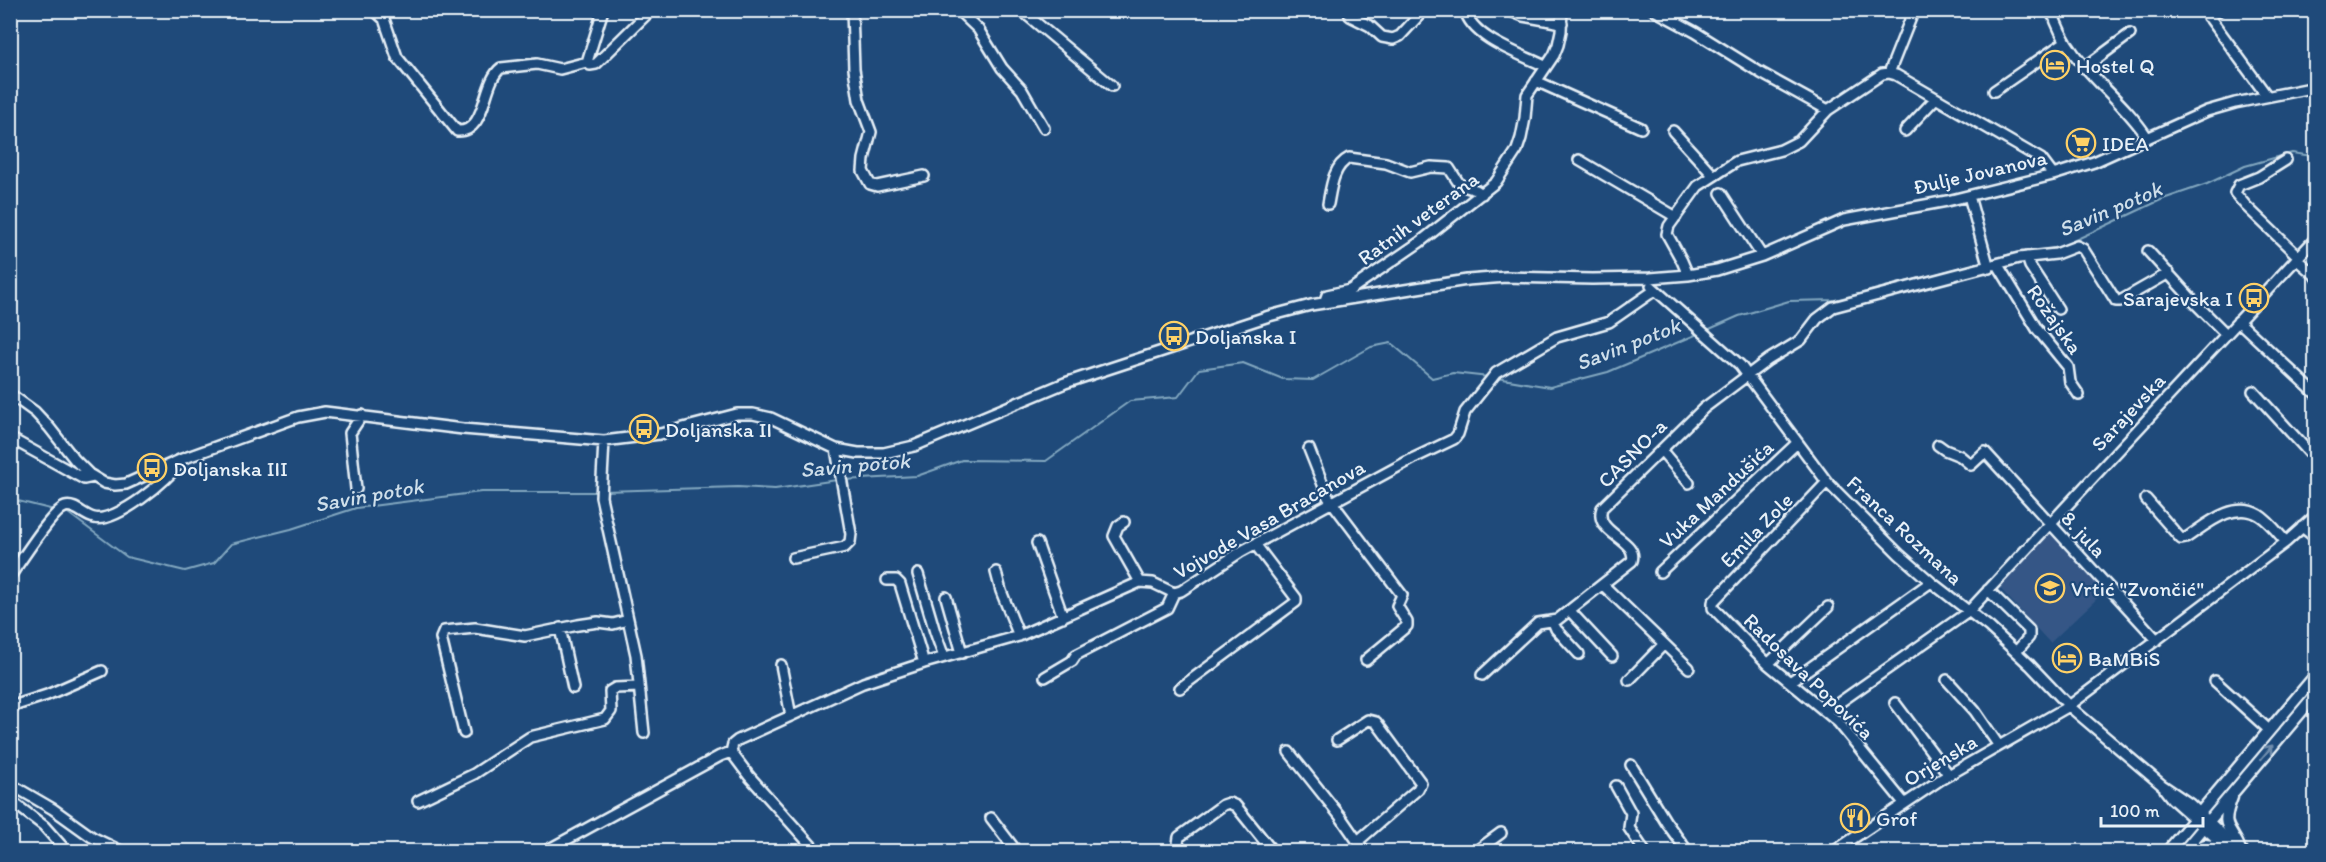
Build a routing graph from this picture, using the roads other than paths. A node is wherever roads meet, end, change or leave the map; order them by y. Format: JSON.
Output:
{"nodes":[{"id":1,"x":374,"y":10,"type":"edge"},
{"id":2,"x":603,"y":10,"type":"edge"},
{"id":3,"x":651,"y":10,"type":"edge"},
{"id":4,"x":852,"y":10,"type":"edge"},
{"id":5,"x":958,"y":10,"type":"edge"},
{"id":6,"x":1022,"y":10,"type":"edge"},
{"id":7,"x":1349,"y":10,"type":"edge"},
{"id":8,"x":1424,"y":10,"type":"edge"},
{"id":9,"x":1465,"y":10,"type":"edge"},
{"id":10,"x":1508,"y":10,"type":"edge"},
{"id":11,"x":1562,"y":10,"type":"edge"},
{"id":12,"x":1654,"y":10,"type":"edge"},
{"id":13,"x":1914,"y":10,"type":"edge"},
{"id":14,"x":2065,"y":10,"type":"edge"},
{"id":15,"x":2219,"y":10,"type":"edge"},
{"id":16,"x":2052,"y":13,"type":"edge"},
{"id":17,"x":2206,"y":14,"type":"edge"},
{"id":18,"x":1562,"y":23,"type":"junction"},
{"id":19,"x":2130,"y":34,"type":"dead end"},
{"id":20,"x":2064,"y":42,"type":"junction"},
{"id":21,"x":587,"y":62,"type":"junction"},
{"id":22,"x":1545,"y":66,"type":"junction"},
{"id":23,"x":2084,"y":68,"type":"junction"},
{"id":24,"x":1889,"y":73,"type":"junction"},
{"id":25,"x":1536,"y":81,"type":"junction"},
{"id":26,"x":1112,"y":86,"type":"dead end"},
{"id":27,"x":2316,"y":87,"type":"edge"},
{"id":28,"x":1994,"y":91,"type":"dead end"},
{"id":29,"x":2267,"y":96,"type":"junction"},
{"id":30,"x":1936,"y":98,"type":"junction"},
{"id":31,"x":1828,"y":110,"type":"junction"},
{"id":32,"x":1044,"y":128,"type":"dead end"},
{"id":33,"x":1641,"y":128,"type":"dead end"},
{"id":34,"x":1673,"y":131,"type":"dead end"},
{"id":35,"x":1905,"y":131,"type":"dead end"},
{"id":36,"x":2147,"y":137,"type":"junction"},
{"id":37,"x":1579,"y":160,"type":"dead end"},
{"id":38,"x":2286,"y":160,"type":"dead end"},
{"id":39,"x":1713,"y":175,"type":"junction"},
{"id":40,"x":2053,"y":175,"type":"junction"},
{"id":41,"x":924,"y":176,"type":"dead end"},
{"id":42,"x":1722,"y":193,"type":"dead end"},
{"id":43,"x":1482,"y":194,"type":"junction"},
{"id":44,"x":1969,"y":196,"type":"junction"},
{"id":45,"x":1328,"y":204,"type":"dead end"},
{"id":46,"x":1676,"y":217,"type":"junction"},
{"id":47,"x":2316,"y":238,"type":"edge"},
{"id":48,"x":2148,"y":251,"type":"dead end"},
{"id":49,"x":1762,"y":256,"type":"junction"},
{"id":50,"x":2027,"y":257,"type":"junction"},
{"id":51,"x":2297,"y":258,"type":"junction"},
{"id":52,"x":1990,"y":263,"type":"junction"},
{"id":53,"x":2169,"y":273,"type":"junction"},
{"id":54,"x":1688,"y":275,"type":"junction"},
{"id":55,"x":2316,"y":276,"type":"edge"},
{"id":56,"x":1650,"y":278,"type":"junction"},
{"id":57,"x":1655,"y":290,"type":"junction"},
{"id":58,"x":1324,"y":303,"type":"junction"},
{"id":59,"x":2058,"y":309,"type":"dead end"},
{"id":60,"x":2238,"y":321,"type":"junction"},
{"id":61,"x":2226,"y":333,"type":"junction"},
{"id":62,"x":1748,"y":374,"type":"junction"},
{"id":63,"x":2253,"y":391,"type":"dead end"},
{"id":64,"x":10,"y":394,"type":"edge"},
{"id":65,"x":2316,"y":394,"type":"edge"},
{"id":66,"x":2079,"y":395,"type":"dead end"},
{"id":67,"x":362,"y":415,"type":"junction"},
{"id":68,"x":10,"y":438,"type":"edge"},
{"id":69,"x":604,"y":441,"type":"junction"},
{"id":70,"x":1797,"y":443,"type":"junction"},
{"id":71,"x":1938,"y":445,"type":"dead end"},
{"id":72,"x":836,"y":449,"type":"junction"},
{"id":73,"x":1309,"y":449,"type":"dead end"},
{"id":74,"x":1661,"y":450,"type":"junction"},
{"id":75,"x":182,"y":459,"type":"junction"},
{"id":76,"x":2316,"y":460,"type":"edge"},
{"id":77,"x":93,"y":477,"type":"junction"},
{"id":78,"x":1827,"y":482,"type":"junction"},
{"id":79,"x":1689,"y":483,"type":"dead end"},
{"id":80,"x":356,"y":489,"type":"dead end"},
{"id":81,"x":2146,"y":499,"type":"dead end"},
{"id":82,"x":1332,"y":502,"type":"junction"},
{"id":83,"x":2316,"y":515,"type":"edge"},
{"id":84,"x":1124,"y":522,"type":"dead end"},
{"id":85,"x":2050,"y":523,"type":"junction"},
{"id":86,"x":2302,"y":527,"type":"junction"},
{"id":87,"x":2316,"y":538,"type":"edge"},
{"id":88,"x":2286,"y":542,"type":"junction"},
{"id":89,"x":1037,"y":543,"type":"dead end"},
{"id":90,"x":1255,"y":544,"type":"junction"},
{"id":91,"x":793,"y":558,"type":"dead end"},
{"id":92,"x":996,"y":572,"type":"dead end"},
{"id":93,"x":1660,"y":572,"type":"dead end"},
{"id":94,"x":918,"y":574,"type":"dead end"},
{"id":95,"x":10,"y":576,"type":"edge"},
{"id":96,"x":887,"y":580,"type":"dead end"},
{"id":97,"x":1140,"y":582,"type":"junction"},
{"id":98,"x":1931,"y":582,"type":"junction"},
{"id":99,"x":1604,"y":585,"type":"junction"},
{"id":100,"x":1988,"y":590,"type":"junction"},
{"id":101,"x":1174,"y":593,"type":"junction"},
{"id":102,"x":946,"y":597,"type":"dead end"},
{"id":103,"x":1712,"y":604,"type":"joint"},
{"id":104,"x":1828,"y":607,"type":"dead end"},
{"id":105,"x":1570,"y":611,"type":"junction"},
{"id":106,"x":1968,"y":612,"type":"junction"},
{"id":107,"x":1063,"y":617,"type":"junction"},
{"id":108,"x":628,"y":620,"type":"junction"},
{"id":109,"x":1553,"y":622,"type":"junction"},
{"id":110,"x":560,"y":628,"type":"junction"},
{"id":111,"x":1019,"y":636,"type":"junction"},
{"id":112,"x":2157,"y":640,"type":"junction"},
{"id":113,"x":1664,"y":644,"type":"junction"},
{"id":114,"x":2016,"y":652,"type":"junction"},
{"id":115,"x":962,"y":653,"type":"junction"},
{"id":116,"x":1579,"y":654,"type":"dead end"},
{"id":117,"x":1612,"y":656,"type":"dead end"},
{"id":118,"x":944,"y":657,"type":"junction"},
{"id":119,"x":1366,"y":660,"type":"dead end"},
{"id":120,"x":924,"y":663,"type":"junction"},
{"id":121,"x":1768,"y":664,"type":"junction"},
{"id":122,"x":781,"y":665,"type":"dead end"},
{"id":123,"x":1689,"y":668,"type":"dead end"},
{"id":124,"x":102,"y":671,"type":"dead end"},
{"id":125,"x":1482,"y":675,"type":"dead end"},
{"id":126,"x":2316,"y":675,"type":"edge"},
{"id":127,"x":1046,"y":677,"type":"dead end"},
{"id":128,"x":1629,"y":680,"type":"dead end"},
{"id":129,"x":1947,"y":680,"type":"dead end"},
{"id":130,"x":2215,"y":681,"type":"dead end"},
{"id":131,"x":1790,"y":682,"type":"junction"},
{"id":132,"x":639,"y":687,"type":"junction"},
{"id":133,"x":573,"y":688,"type":"dead end"},
{"id":134,"x":1180,"y":688,"type":"dead end"},
{"id":135,"x":2316,"y":694,"type":"edge"},
{"id":136,"x":1895,"y":703,"type":"dead end"},
{"id":137,"x":2069,"y":706,"type":"junction"},
{"id":138,"x":10,"y":707,"type":"edge"},
{"id":139,"x":1826,"y":712,"type":"junction"},
{"id":140,"x":791,"y":716,"type":"junction"},
{"id":141,"x":2269,"y":730,"type":"junction"},
{"id":142,"x":464,"y":733,"type":"dead end"},
{"id":143,"x":644,"y":733,"type":"dead end"},
{"id":144,"x":1337,"y":740,"type":"dead end"},
{"id":145,"x":1999,"y":746,"type":"junction"},
{"id":146,"x":731,"y":752,"type":"junction"},
{"id":147,"x":1289,"y":752,"type":"dead end"},
{"id":148,"x":1631,"y":765,"type":"dead end"},
{"id":149,"x":1949,"y":775,"type":"junction"},
{"id":150,"x":10,"y":784,"type":"edge"},
{"id":151,"x":1616,"y":786,"type":"dead end"},
{"id":152,"x":2234,"y":791,"type":"junction"},
{"id":153,"x":10,"y":800,"type":"edge"},
{"id":154,"x":417,"y":801,"type":"dead end"},
{"id":155,"x":1904,"y":803,"type":"junction"},
{"id":156,"x":2197,"y":816,"type":"junction"},
{"id":157,"x":991,"y":818,"type":"dead end"},
{"id":158,"x":2206,"y":824,"type":"junction"},
{"id":159,"x":1501,"y":833,"type":"dead end"},
{"id":160,"x":1358,"y":841,"type":"junction"},
{"id":161,"x":2229,"y":850,"type":"edge"},
{"id":162,"x":67,"y":852,"type":"edge"},
{"id":163,"x":123,"y":852,"type":"edge"},
{"id":164,"x":544,"y":852,"type":"edge"},
{"id":165,"x":817,"y":852,"type":"edge"},
{"id":166,"x":1017,"y":852,"type":"edge"},
{"id":167,"x":1182,"y":852,"type":"edge"},
{"id":168,"x":1273,"y":852,"type":"edge"},
{"id":169,"x":1365,"y":852,"type":"edge"},
{"id":170,"x":1475,"y":852,"type":"edge"},
{"id":171,"x":1645,"y":852,"type":"edge"},
{"id":172,"x":1688,"y":852,"type":"edge"},
{"id":173,"x":1833,"y":852,"type":"edge"},
{"id":174,"x":2167,"y":852,"type":"edge"},
{"id":175,"x":2183,"y":852,"type":"edge"},
{"id":176,"x":2189,"y":852,"type":"edge"},
{"id":177,"x":2241,"y":852,"type":"edge"}],
"edges":[{"from":1,"to":21,"type":"street"},
{"from":2,"to":21,"type":"street"},
{"from":3,"to":21,"type":"street"},
{"from":4,"to":41,"type":"street"},
{"from":5,"to":32,"type":"street"},
{"from":6,"to":26,"type":"street"},
{"from":7,"to":8,"type":"street"},
{"from":9,"to":22,"type":"street"},
{"from":10,"to":18,"type":"street"},
{"from":11,"to":18,"type":"street","name":"Ratnih veterana"},
{"from":12,"to":31,"type":"street"},
{"from":13,"to":24,"type":"street"},
{"from":14,"to":16,"type":"street"},
{"from":15,"to":17,"type":"street"},
{"from":16,"to":20,"type":"street"},
{"from":17,"to":29,"type":"street"},
{"from":18,"to":22,"type":"street","name":"Ratnih veterana"},
{"from":19,"to":23,"type":"street"},
{"from":20,"to":23,"type":"street"},
{"from":20,"to":28,"type":"street"},
{"from":22,"to":25,"type":"street","name":"Ratnih veterana"},
{"from":23,"to":36,"type":"street"},
{"from":24,"to":30,"type":"street"},
{"from":24,"to":31,"type":"street"},
{"from":25,"to":33,"type":"street"},
{"from":25,"to":43,"type":"street","name":"Ratnih veterana"},
{"from":27,"to":29,"type":"street","name":"Đulje Jovanova"},
{"from":29,"to":36,"type":"street","name":"Đulje Jovanova"},
{"from":30,"to":35,"type":"street"},
{"from":30,"to":40,"type":"street"},
{"from":31,"to":39,"type":"street"},
{"from":34,"to":39,"type":"street"},
{"from":36,"to":40,"type":"street","name":"Đulje Jovanova"},
{"from":37,"to":46,"type":"street"},
{"from":38,"to":51,"type":"street"},
{"from":39,"to":46,"type":"street"},
{"from":40,"to":44,"type":"street","name":"Đulje Jovanova"},
{"from":42,"to":49,"type":"street"},
{"from":43,"to":45,"type":"street"},
{"from":43,"to":58,"type":"street","name":"Ratnih veterana"},
{"from":44,"to":49,"type":"street","name":"Đulje Jovanova"},
{"from":44,"to":52,"type":"street","name":"Rožajska"},
{"from":46,"to":54,"type":"street"},
{"from":47,"to":51,"type":"street","name":"Sarajevska"},
{"from":48,"to":53,"type":"street"},
{"from":49,"to":54,"type":"street","name":"Đulje Jovanova"},
{"from":50,"to":52,"type":"street","name":"CASNO-a"},
{"from":50,"to":53,"type":"street","name":"CASNO-a"},
{"from":50,"to":59,"type":"street"},
{"from":51,"to":55,"type":"street"},
{"from":51,"to":60,"type":"street","name":"Sarajevska"},
{"from":52,"to":62,"type":"street","name":"CASNO-a"},
{"from":52,"to":66,"type":"street","name":"Rožajska"},
{"from":53,"to":61,"type":"street"},
{"from":54,"to":56,"type":"street","name":"Đulje Jovanova"},
{"from":56,"to":57,"type":"street","name":"Franca Rozmana"},
{"from":56,"to":58,"type":"street","name":"Đulje Jovanova"},
{"from":57,"to":62,"type":"street","name":"Franca Rozmana"},
{"from":57,"to":82,"type":"street","name":"Vojvode Vasa Bracanova"},
{"from":58,"to":72,"type":"street"},
{"from":60,"to":61,"type":"street","name":"Sarajevska"},
{"from":60,"to":65,"type":"street"},
{"from":61,"to":85,"type":"street","name":"Sarajevska"},
{"from":62,"to":70,"type":"street","name":"Franca Rozmana"},
{"from":62,"to":74,"type":"street","name":"CASNO-a"},
{"from":63,"to":76,"type":"street"},
{"from":64,"to":77,"type":"street"},
{"from":67,"to":69,"type":"street"},
{"from":67,"to":75,"type":"street"},
{"from":67,"to":80,"type":"street"},
{"from":68,"to":77,"type":"street"},
{"from":69,"to":72,"type":"street"},
{"from":69,"to":108,"type":"street"},
{"from":70,"to":78,"type":"street","name":"Franca Rozmana"},
{"from":70,"to":93,"type":"street","name":"Vuka Mandušića"},
{"from":71,"to":85,"type":"street","name":"8. jula"},
{"from":72,"to":91,"type":"street"},
{"from":73,"to":82,"type":"street"},
{"from":74,"to":79,"type":"street"},
{"from":74,"to":99,"type":"street","name":"CASNO-a"},
{"from":75,"to":77,"type":"street"},
{"from":75,"to":95,"type":"street"},
{"from":78,"to":98,"type":"street","name":"Franca Rozmana"},
{"from":78,"to":103,"type":"street","name":"Emila Zole"},
{"from":81,"to":88,"type":"street"},
{"from":82,"to":90,"type":"street","name":"Vojvode Vasa Bracanova"},
{"from":82,"to":119,"type":"street"},
{"from":83,"to":86,"type":"street","name":"Orjenska"},
{"from":84,"to":97,"type":"street"},
{"from":85,"to":100,"type":"street","name":"Sarajevska"},
{"from":85,"to":112,"type":"street","name":"8. jula"},
{"from":86,"to":87,"type":"street"},
{"from":86,"to":88,"type":"street","name":"Orjenska"},
{"from":88,"to":112,"type":"street","name":"Orjenska"},
{"from":89,"to":107,"type":"street"},
{"from":90,"to":101,"type":"street","name":"Vojvode Vasa Bracanova"},
{"from":90,"to":134,"type":"street"},
{"from":92,"to":111,"type":"street"},
{"from":94,"to":118,"type":"street"},
{"from":96,"to":120,"type":"street"},
{"from":97,"to":101,"type":"street","name":"Vojvode Vasa Bracanova"},
{"from":97,"to":107,"type":"street"},
{"from":98,"to":106,"type":"street","name":"Franca Rozmana"},
{"from":98,"to":131,"type":"street"},
{"from":99,"to":105,"type":"street","name":"CASNO-a"},
{"from":99,"to":113,"type":"street"},
{"from":100,"to":106,"type":"street","name":"Sarajevska"},
{"from":100,"to":114,"type":"street"},
{"from":101,"to":127,"type":"street"},
{"from":102,"to":115,"type":"street"},
{"from":103,"to":121,"type":"street","name":"Radosava Popovića"},
{"from":104,"to":121,"type":"street"},
{"from":105,"to":109,"type":"street","name":"CASNO-a"},
{"from":105,"to":117,"type":"street"},
{"from":106,"to":114,"type":"street","name":"Franca Rozmana"},
{"from":106,"to":139,"type":"street"},
{"from":107,"to":111,"type":"street"},
{"from":108,"to":110,"type":"street"},
{"from":108,"to":132,"type":"street"},
{"from":109,"to":116,"type":"street"},
{"from":109,"to":125,"type":"street","name":"CASNO-a"},
{"from":110,"to":133,"type":"street"},
{"from":110,"to":142,"type":"street"},
{"from":111,"to":115,"type":"street"},
{"from":112,"to":137,"type":"street","name":"Orjenska"},
{"from":113,"to":123,"type":"street"},
{"from":113,"to":128,"type":"street"},
{"from":114,"to":137,"type":"street","name":"Franca Rozmana"},
{"from":115,"to":118,"type":"street"},
{"from":118,"to":120,"type":"street"},
{"from":120,"to":140,"type":"street"},
{"from":121,"to":131,"type":"street","name":"Radosava Popovića"},
{"from":122,"to":140,"type":"street"},
{"from":124,"to":138,"type":"street"},
{"from":126,"to":141,"type":"main road"},
{"from":129,"to":145,"type":"street"},
{"from":130,"to":141,"type":"street"},
{"from":131,"to":139,"type":"street","name":"Radosava Popovića"},
{"from":132,"to":143,"type":"street"},
{"from":132,"to":154,"type":"street"},
{"from":152,"to":135,"type":"main road","one_way":true},
{"from":136,"to":149,"type":"street"},
{"from":137,"to":145,"type":"street","name":"Orjenska"},
{"from":137,"to":156,"type":"street","name":"Franca Rozmana"},
{"from":139,"to":155,"type":"street","name":"Radosava Popovića"},
{"from":140,"to":146,"type":"street"},
{"from":141,"to":156,"type":"main road"},
{"from":144,"to":160,"type":"street"},
{"from":145,"to":149,"type":"street","name":"Orjenska"},
{"from":146,"to":164,"type":"street"},
{"from":146,"to":165,"type":"street"},
{"from":147,"to":160,"type":"street"},
{"from":148,"to":172,"type":"street"},
{"from":149,"to":155,"type":"street","name":"Orjenska"},
{"from":150,"to":163,"type":"street"},
{"from":151,"to":171,"type":"street"},
{"from":152,"to":158,"type":"main road"},
{"from":152,"to":177,"type":"main road"},
{"from":153,"to":162,"type":"street"},
{"from":155,"to":173,"type":"street","name":"Orjenska"},
{"from":156,"to":158,"type":"street","name":"Franca Rozmana"},
{"from":156,"to":174,"type":"main road"},
{"from":157,"to":166,"type":"street"},
{"from":158,"to":161,"type":"street"},
{"from":158,"to":175,"type":"main road"},
{"from":158,"to":177,"type":"street"},
{"from":159,"to":170,"type":"street"},
{"from":160,"to":169,"type":"street"},
{"from":161,"to":176,"type":"main road"},
{"from":167,"to":168,"type":"street"}]}
